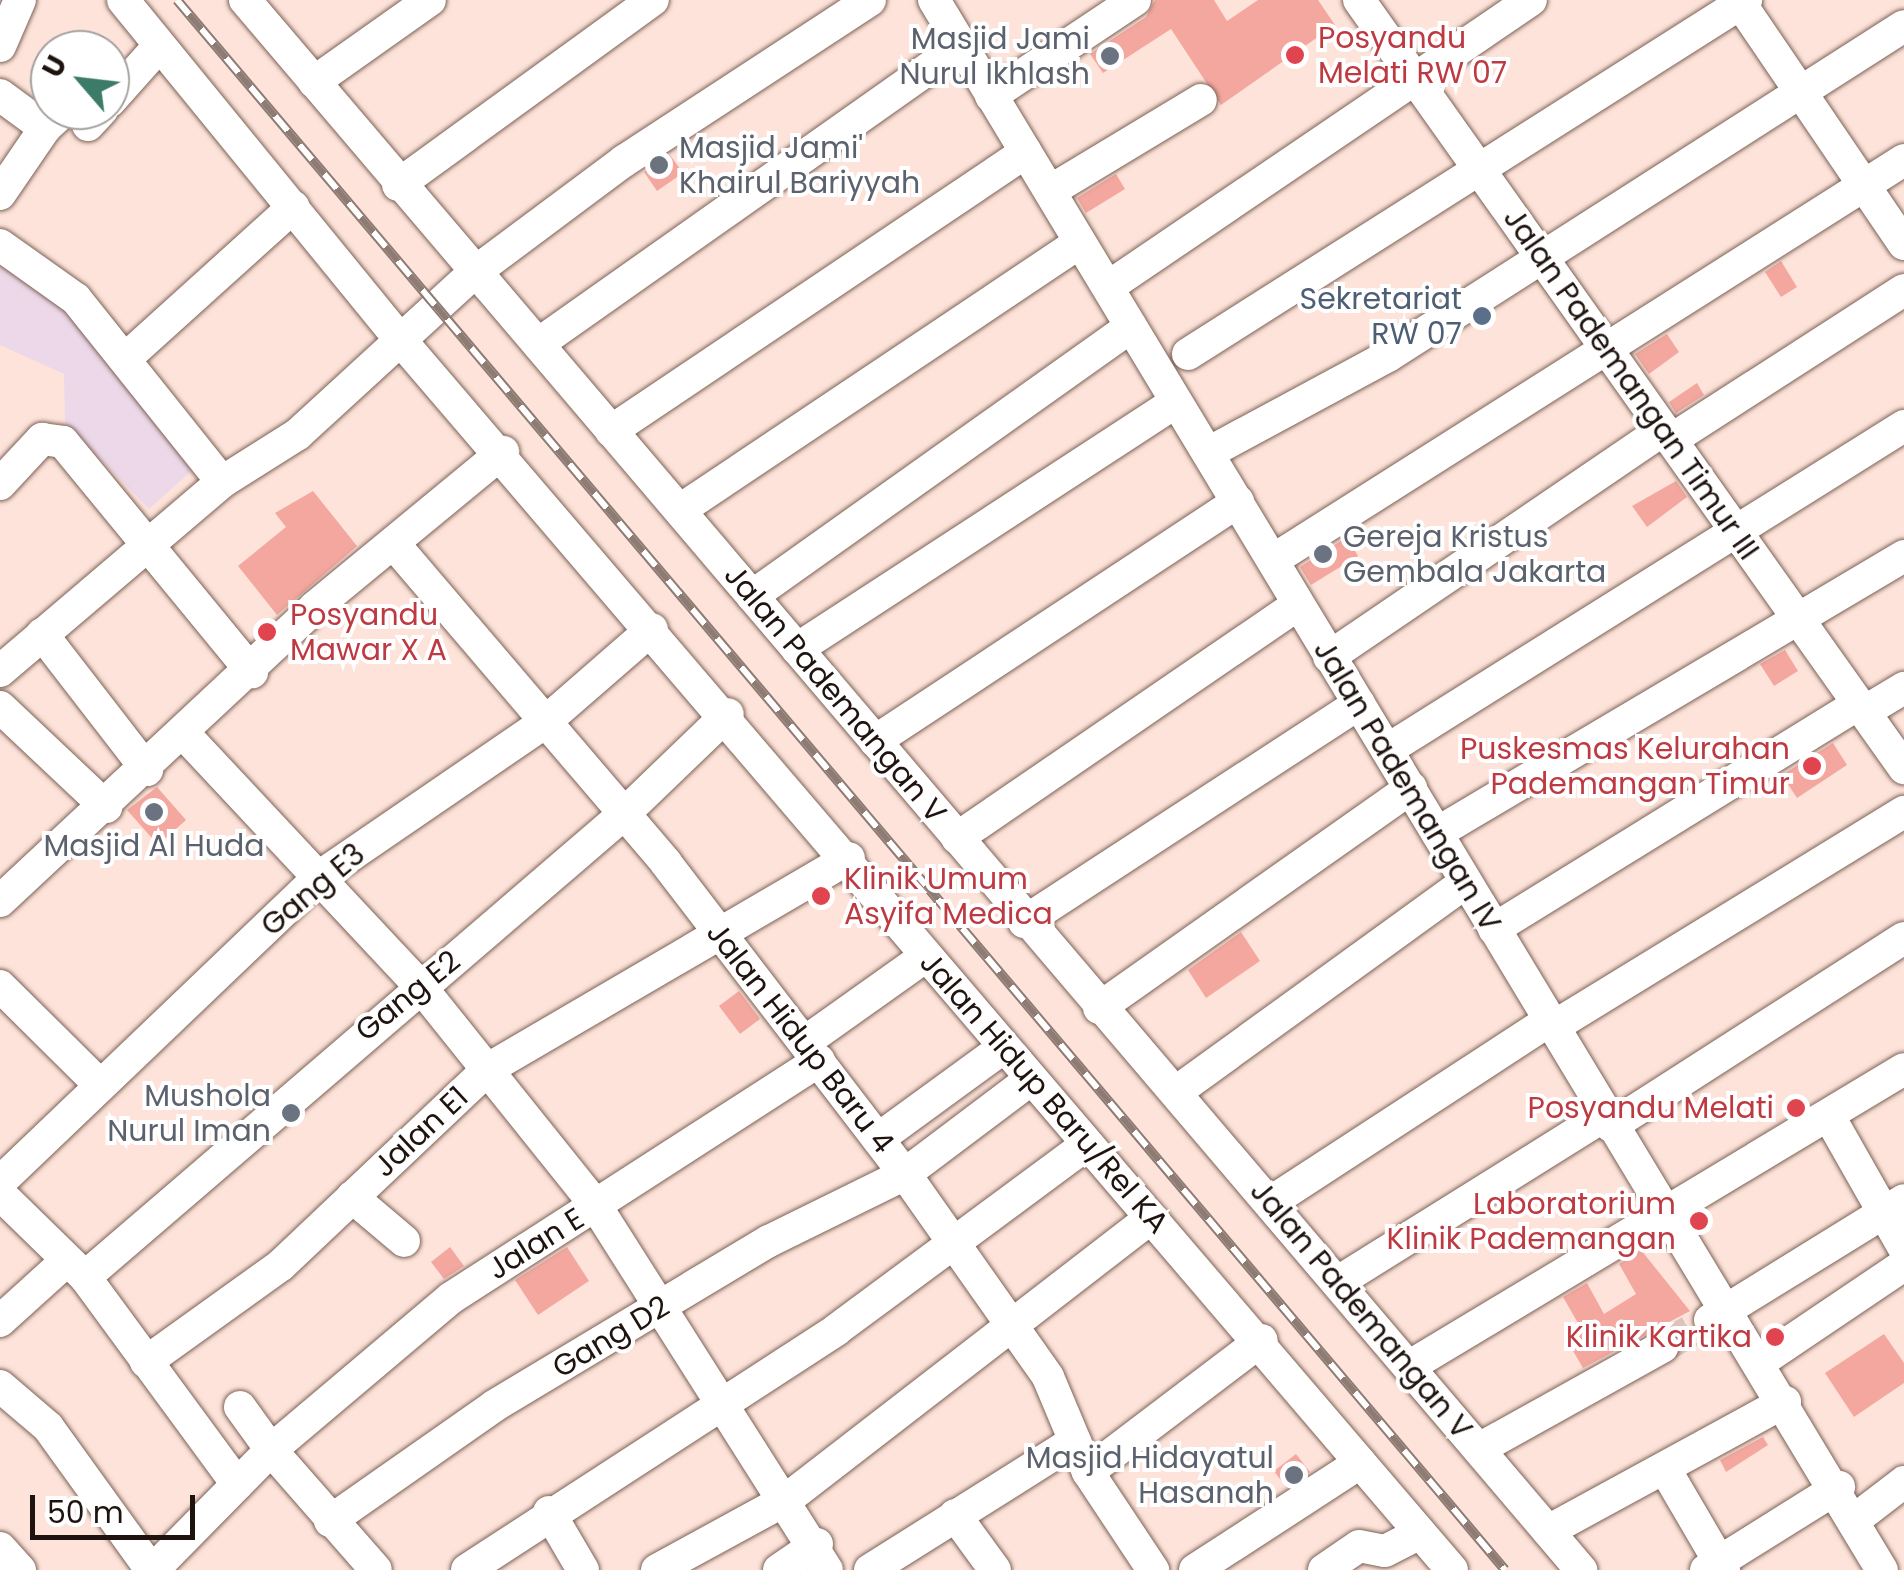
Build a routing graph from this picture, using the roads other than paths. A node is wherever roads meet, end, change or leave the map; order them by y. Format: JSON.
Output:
{"nodes":[{"id":1,"x":20,"y":0,"type":"edge"},
{"id":2,"x":123,"y":0,"type":"edge"},
{"id":3,"x":245,"y":0,"type":"edge"},
{"id":4,"x":430,"y":0,"type":"edge"},
{"id":5,"x":654,"y":0,"type":"edge"},
{"id":6,"x":870,"y":0,"type":"edge"},
{"id":7,"x":934,"y":0,"type":"edge"},
{"id":8,"x":1135,"y":0,"type":"edge"},
{"id":9,"x":1359,"y":0,"type":"edge"},
{"id":10,"x":1531,"y":0,"type":"edge"},
{"id":11,"x":1741,"y":1,"type":"edge"},
{"id":12,"x":1904,"y":26,"type":"edge"},
{"id":13,"x":962,"y":44,"type":"junction"},
{"id":14,"x":0,"y":46,"type":"edge"},
{"id":15,"x":159,"y":46,"type":"junction"},
{"id":16,"x":130,"y":72,"type":"edge"},
{"id":17,"x":1411,"y":74,"type":"junction"},
{"id":18,"x":314,"y":82,"type":"junction"},
{"id":19,"x":1800,"y":89,"type":"junction"},
{"id":20,"x":0,"y":95,"type":"edge"},
{"id":21,"x":991,"y":96,"type":"junction"},
{"id":22,"x":1202,"y":100,"type":"dead end"},
{"id":23,"x":30,"y":102,"type":"edge"},
{"id":24,"x":66,"y":130,"type":"edge"},
{"id":25,"x":1026,"y":152,"type":"junction"},
{"id":26,"x":1904,"y":160,"type":"edge"},
{"id":27,"x":1476,"y":165,"type":"junction"},
{"id":28,"x":1865,"y":185,"type":"junction"},
{"id":29,"x":398,"y":186,"type":"junction"},
{"id":30,"x":1050,"y":191,"type":"junction"},
{"id":31,"x":0,"y":194,"type":"edge"},
{"id":32,"x":294,"y":206,"type":"junction"},
{"id":33,"x":1080,"y":242,"type":"junction"},
{"id":34,"x":0,"y":244,"type":"edge"},
{"id":35,"x":1904,"y":244,"type":"edge"},
{"id":36,"x":1539,"y":254,"type":"junction"},
{"id":37,"x":476,"y":272,"type":"junction"},
{"id":38,"x":1108,"y":287,"type":"junction"},
{"id":39,"x":1904,"y":290,"type":"edge"},
{"id":40,"x":1131,"y":326,"type":"junction"},
{"id":41,"x":403,"y":342,"type":"junction"},
{"id":42,"x":538,"y":344,"type":"junction"},
{"id":43,"x":1603,"y":344,"type":"junction"},
{"id":44,"x":1188,"y":354,"type":"dead end"},
{"id":45,"x":124,"y":359,"type":"junction"},
{"id":46,"x":1176,"y":402,"type":"junction"},
{"id":47,"x":1904,"y":426,"type":"edge"},
{"id":48,"x":611,"y":431,"type":"junction"},
{"id":49,"x":1667,"y":434,"type":"junction"},
{"id":50,"x":503,"y":452,"type":"junction"},
{"id":51,"x":1208,"y":452,"type":"junction"},
{"id":52,"x":222,"y":482,"type":"junction"},
{"id":53,"x":0,"y":484,"type":"edge"},
{"id":54,"x":1238,"y":502,"type":"junction"},
{"id":55,"x":680,"y":510,"type":"junction"},
{"id":56,"x":1737,"y":532,"type":"junction"},
{"id":57,"x":151,"y":543,"type":"junction"},
{"id":58,"x":394,"y":544,"type":"junction"},
{"id":59,"x":1904,"y":556,"type":"edge"},
{"id":60,"x":1273,"y":560,"type":"junction"},
{"id":61,"x":752,"y":596,"type":"junction"},
{"id":62,"x":1297,"y":605,"type":"junction"},
{"id":63,"x":1798,"y":619,"type":"junction"},
{"id":64,"x":652,"y":629,"type":"junction"},
{"id":65,"x":42,"y":634,"type":"junction"},
{"id":66,"x":797,"y":648,"type":"junction"},
{"id":67,"x":1329,"y":657,"type":"junction"},
{"id":68,"x":0,"y":671,"type":"edge"},
{"id":69,"x":252,"y":672,"type":"junction"},
{"id":70,"x":1904,"y":688,"type":"edge"},
{"id":71,"x":1358,"y":704,"type":"junction"},
{"id":72,"x":0,"y":707,"type":"edge"},
{"id":73,"x":1861,"y":708,"type":"junction"},
{"id":74,"x":728,"y":714,"type":"junction"},
{"id":75,"x":544,"y":723,"type":"junction"},
{"id":76,"x":186,"y":736,"type":"junction"},
{"id":77,"x":875,"y":741,"type":"junction"},
{"id":78,"x":1388,"y":750,"type":"junction"},
{"id":79,"x":1904,"y":768,"type":"edge"},
{"id":80,"x":148,"y":770,"type":"junction"},
{"id":81,"x":1411,"y":788,"type":"junction"},
{"id":82,"x":106,"y":807,"type":"junction"},
{"id":83,"x":1904,"y":812,"type":"edge"},
{"id":84,"x":624,"y":814,"type":"junction"},
{"id":85,"x":1438,"y":833,"type":"junction"},
{"id":86,"x":957,"y":838,"type":"junction"},
{"id":87,"x":849,"y":858,"type":"junction"},
{"id":88,"x":320,"y":877,"type":"junction"},
{"id":89,"x":1466,"y":882,"type":"junction"},
{"id":90,"x":0,"y":901,"type":"edge"},
{"id":91,"x":1024,"y":922,"type":"junction"},
{"id":92,"x":1494,"y":929,"type":"junction"},
{"id":93,"x":718,"y":934,"type":"junction"},
{"id":94,"x":1904,"y":938,"type":"edge"},
{"id":95,"x":926,"y":956,"type":"junction"},
{"id":96,"x":0,"y":986,"type":"edge"},
{"id":97,"x":420,"y":986,"type":"junction"},
{"id":98,"x":1099,"y":1008,"type":"junction"},
{"id":99,"x":1551,"y":1024,"type":"junction"},
{"id":100,"x":1004,"y":1047,"type":"junction"},
{"id":101,"x":812,"y":1052,"type":"junction"},
{"id":102,"x":488,"y":1069,"type":"junction"},
{"id":103,"x":1904,"y":1069,"type":"edge"},
{"id":104,"x":1031,"y":1080,"type":"junction"},
{"id":105,"x":99,"y":1084,"type":"junction"},
{"id":106,"x":1176,"y":1092,"type":"junction"},
{"id":107,"x":1830,"y":1118,"type":"junction"},
{"id":108,"x":1608,"y":1121,"type":"junction"},
{"id":109,"x":878,"y":1139,"type":"junction"},
{"id":110,"x":1086,"y":1145,"type":"junction"},
{"id":111,"x":905,"y":1174,"type":"junction"},
{"id":112,"x":0,"y":1182,"type":"edge"},
{"id":113,"x":0,"y":1194,"type":"edge"},
{"id":114,"x":352,"y":1197,"type":"junction"},
{"id":115,"x":1271,"y":1202,"type":"junction"},
{"id":116,"x":596,"y":1206,"type":"junction"},
{"id":117,"x":1896,"y":1206,"type":"edge"},
{"id":118,"x":1668,"y":1216,"type":"junction"},
{"id":119,"x":1150,"y":1218,"type":"junction"},
{"id":120,"x":404,"y":1242,"type":"dead end"},
{"id":121,"x":954,"y":1246,"type":"junction"},
{"id":122,"x":1904,"y":1248,"type":"edge"},
{"id":123,"x":1904,"y":1265,"type":"edge"},
{"id":124,"x":75,"y":1270,"type":"junction"},
{"id":125,"x":1338,"y":1282,"type":"junction"},
{"id":126,"x":665,"y":1305,"type":"junction"},
{"id":127,"x":1719,"y":1315,"type":"junction"},
{"id":128,"x":0,"y":1321,"type":"edge"},
{"id":129,"x":1014,"y":1328,"type":"junction"},
{"id":130,"x":1262,"y":1340,"type":"junction"},
{"id":131,"x":1662,"y":1347,"type":"tunnel mouth"},
{"id":132,"x":146,"y":1362,"type":"junction"},
{"id":133,"x":1760,"y":1362,"type":"junction"},
{"id":134,"x":1410,"y":1366,"type":"junction"},
{"id":135,"x":0,"y":1386,"type":"edge"},
{"id":136,"x":1786,"y":1402,"type":"junction"},
{"id":137,"x":726,"y":1405,"type":"junction"},
{"id":138,"x":240,"y":1407,"type":"dead end"},
{"id":139,"x":1074,"y":1441,"type":"junction"},
{"id":140,"x":1479,"y":1449,"type":"junction"},
{"id":141,"x":271,"y":1450,"type":"junction"},
{"id":142,"x":1360,"y":1463,"type":"junction"},
{"id":143,"x":1665,"y":1468,"type":"junction"},
{"id":144,"x":1088,"y":1472,"type":"junction"},
{"id":145,"x":1904,"y":1482,"type":"edge"},
{"id":146,"x":236,"y":1484,"type":"junction"},
{"id":147,"x":1839,"y":1487,"type":"junction"},
{"id":148,"x":787,"y":1499,"type":"junction"},
{"id":149,"x":549,"y":1512,"type":"junction"},
{"id":150,"x":955,"y":1516,"type":"junction"},
{"id":151,"x":1858,"y":1518,"type":"junction"},
{"id":152,"x":330,"y":1521,"type":"junction"},
{"id":153,"x":1548,"y":1530,"type":"junction"},
{"id":154,"x":1420,"y":1533,"type":"junction"},
{"id":155,"x":0,"y":1548,"type":"edge"},
{"id":156,"x":822,"y":1557,"type":"edge"},
{"id":157,"x":1716,"y":1567,"type":"edge"},
{"id":158,"x":20,"y":1570,"type":"edge"},
{"id":159,"x":152,"y":1570,"type":"edge"},
{"id":160,"x":376,"y":1570,"type":"edge"},
{"id":161,"x":467,"y":1570,"type":"edge"},
{"id":162,"x":583,"y":1570,"type":"edge"},
{"id":163,"x":658,"y":1570,"type":"edge"},
{"id":164,"x":779,"y":1570,"type":"edge"},
{"id":165,"x":870,"y":1570,"type":"edge"},
{"id":166,"x":995,"y":1570,"type":"edge"},
{"id":167,"x":1152,"y":1570,"type":"edge"},
{"id":168,"x":1195,"y":1570,"type":"edge"},
{"id":169,"x":1324,"y":1570,"type":"edge"},
{"id":170,"x":1452,"y":1570,"type":"edge"},
{"id":171,"x":1581,"y":1570,"type":"edge"},
{"id":172,"x":1882,"y":1570,"type":"edge"}],
"edges":[{"from":1,"to":14,"type":"street"},
{"from":2,"to":15,"type":"street","name":"Jalan Hidup Baru/Rel KA"},
{"from":3,"to":18,"type":"street","name":"Jalan Pademangan V"},
{"from":4,"to":18,"type":"street"},
{"from":5,"to":29,"type":"street"},
{"from":6,"to":37,"type":"street"},
{"from":7,"to":13,"type":"street","name":"Jalan Pademangan IV"},
{"from":8,"to":21,"type":"street"},
{"from":9,"to":17,"type":"street","name":"Jalan Pademangan Timur III"},
{"from":10,"to":17,"type":"street"},
{"from":11,"to":19,"type":"street"},
{"from":11,"to":27,"type":"street"},
{"from":12,"to":19,"type":"street"},
{"from":13,"to":21,"type":"street","name":"Jalan Pademangan IV"},
{"from":13,"to":42,"type":"street"},
{"from":15,"to":16,"type":"street"},
{"from":15,"to":32,"type":"street","name":"Jalan Hidup Baru/Rel KA"},
{"from":17,"to":27,"type":"street","name":"Jalan Pademangan Timur III"},
{"from":17,"to":38,"type":"street"},
{"from":18,"to":29,"type":"street","name":"Jalan Pademangan V"},
{"from":19,"to":28,"type":"street"},
{"from":19,"to":36,"type":"street"},
{"from":20,"to":23,"type":"street"},
{"from":21,"to":25,"type":"street","name":"Jalan Pademangan IV"},
{"from":22,"to":30,"type":"street"},
{"from":24,"to":31,"type":"street"},
{"from":25,"to":30,"type":"street","name":"Jalan Pademangan IV"},
{"from":25,"to":48,"type":"street"},
{"from":26,"to":28,"type":"street"},
{"from":27,"to":36,"type":"street","name":"Jalan Pademangan Timur III"},
{"from":27,"to":44,"type":"street"},
{"from":28,"to":35,"type":"street"},
{"from":28,"to":43,"type":"street"},
{"from":29,"to":37,"type":"street","name":"Jalan Pademangan V"},
{"from":30,"to":33,"type":"street","name":"Jalan Pademangan IV"},
{"from":32,"to":41,"type":"street","name":"Jalan Hidup Baru/Rel KA"},
{"from":32,"to":45,"type":"street"},
{"from":33,"to":38,"type":"street","name":"Jalan Pademangan IV"},
{"from":33,"to":55,"type":"street"},
{"from":34,"to":45,"type":"street"},
{"from":36,"to":43,"type":"street","name":"Jalan Pademangan Timur III"},
{"from":36,"to":51,"type":"street"},
{"from":37,"to":41,"type":"street"},
{"from":37,"to":42,"type":"street","name":"Jalan Pademangan V"},
{"from":38,"to":40,"type":"street","name":"Jalan Pademangan IV"},
{"from":39,"to":49,"type":"street"},
{"from":40,"to":46,"type":"street","name":"Jalan Pademangan IV"},
{"from":40,"to":61,"type":"street"},
{"from":41,"to":50,"type":"street","name":"Jalan Hidup Baru/Rel KA"},
{"from":41,"to":52,"type":"street"},
{"from":42,"to":48,"type":"street","name":"Jalan Pademangan V"},
{"from":43,"to":49,"type":"street","name":"Jalan Pademangan Timur III"},
{"from":43,"to":60,"type":"street"},
{"from":45,"to":52,"type":"street"},
{"from":46,"to":51,"type":"street","name":"Jalan Pademangan IV"},
{"from":46,"to":66,"type":"street"},
{"from":47,"to":56,"type":"street"},
{"from":48,"to":55,"type":"street","name":"Jalan Pademangan V"},
{"from":49,"to":56,"type":"street","name":"Jalan Pademangan Timur III"},
{"from":49,"to":67,"type":"street"},
{"from":50,"to":58,"type":"street"},
{"from":50,"to":64,"type":"street","name":"Jalan Hidup Baru/Rel KA"},
{"from":51,"to":54,"type":"street","name":"Jalan Pademangan IV"},
{"from":52,"to":57,"type":"street"},
{"from":53,"to":57,"type":"street"},
{"from":54,"to":60,"type":"street","name":"Jalan Pademangan IV"},
{"from":54,"to":77,"type":"street"},
{"from":55,"to":61,"type":"street","name":"Jalan Pademangan V"},
{"from":56,"to":63,"type":"street","name":"Jalan Pademangan Timur III"},
{"from":56,"to":78,"type":"street"},
{"from":57,"to":65,"type":"street"},
{"from":57,"to":69,"type":"street"},
{"from":58,"to":69,"type":"street"},
{"from":58,"to":75,"type":"street","name":"Jalan Hidup Baru 4"},
{"from":59,"to":63,"type":"street"},
{"from":60,"to":62,"type":"street","name":"Jalan Pademangan IV"},
{"from":61,"to":66,"type":"street","name":"Jalan Pademangan V"},
{"from":62,"to":67,"type":"street","name":"Jalan Pademangan IV"},
{"from":62,"to":86,"type":"street"},
{"from":63,"to":73,"type":"street","name":"Jalan Pademangan Timur III"},
{"from":63,"to":85,"type":"street"},
{"from":64,"to":74,"type":"street","name":"Jalan Hidup Baru/Rel KA"},
{"from":64,"to":75,"type":"street","name":"Gang E3"},
{"from":65,"to":68,"type":"street"},
{"from":65,"to":80,"type":"street"},
{"from":66,"to":77,"type":"street","name":"Jalan Pademangan V"},
{"from":67,"to":71,"type":"street","name":"Jalan Pademangan IV"},
{"from":69,"to":76,"type":"street"},
{"from":70,"to":73,"type":"street"},
{"from":71,"to":78,"type":"street","name":"Jalan Pademangan IV"},
{"from":71,"to":91,"type":"street"},
{"from":72,"to":82,"type":"street"},
{"from":73,"to":79,"type":"street","name":"Jalan Pademangan Timur III"},
{"from":73,"to":92,"type":"street"},
{"from":74,"to":84,"type":"street","name":"Gang E2"},
{"from":74,"to":87,"type":"street","name":"Jalan Hidup Baru/Rel KA"},
{"from":75,"to":84,"type":"street","name":"Jalan Hidup Baru 4"},
{"from":75,"to":88,"type":"street","name":"Gang E3"},
{"from":76,"to":80,"type":"street"},
{"from":76,"to":88,"type":"street"},
{"from":77,"to":86,"type":"street","name":"Jalan Pademangan V"},
{"from":78,"to":81,"type":"street","name":"Jalan Pademangan IV"},
{"from":80,"to":82,"type":"street"},
{"from":81,"to":85,"type":"street","name":"Jalan Pademangan IV"},
{"from":81,"to":98,"type":"street"},
{"from":82,"to":90,"type":"street"},
{"from":83,"to":99,"type":"street"},
{"from":84,"to":93,"type":"street","name":"Jalan Hidup Baru 4"},
{"from":84,"to":97,"type":"street","name":"Gang E2"},
{"from":85,"to":89,"type":"street","name":"Jalan Pademangan IV"},
{"from":86,"to":91,"type":"street","name":"Jalan Pademangan V"},
{"from":87,"to":93,"type":"street","name":"Jalan E1"},
{"from":87,"to":95,"type":"street","name":"Jalan Hidup Baru/Rel KA"},
{"from":88,"to":97,"type":"street"},
{"from":88,"to":105,"type":"street","name":"Gang E3"},
{"from":89,"to":92,"type":"street","name":"Jalan Pademangan IV"},
{"from":89,"to":106,"type":"street"},
{"from":91,"to":98,"type":"street","name":"Jalan Pademangan V"},
{"from":92,"to":99,"type":"street","name":"Jalan Pademangan IV"},
{"from":93,"to":101,"type":"street","name":"Jalan Hidup Baru 4"},
{"from":93,"to":102,"type":"street","name":"Jalan E1"},
{"from":94,"to":108,"type":"street"},
{"from":95,"to":100,"type":"street","name":"Jalan Hidup Baru/Rel KA"},
{"from":95,"to":101,"type":"street","name":"Jalan E"},
{"from":96,"to":105,"type":"street"},
{"from":97,"to":102,"type":"street"},
{"from":97,"to":124,"type":"street","name":"Gang E2"},
{"from":98,"to":106,"type":"street","name":"Jalan Pademangan V"},
{"from":99,"to":108,"type":"street","name":"Jalan Pademangan IV"},
{"from":99,"to":115,"type":"street"},
{"from":100,"to":104,"type":"street","name":"Jalan Hidup Baru/Rel KA"},
{"from":100,"to":109,"type":"street"},
{"from":101,"to":109,"type":"street","name":"Jalan Hidup Baru 4"},
{"from":101,"to":116,"type":"street","name":"Jalan E"},
{"from":102,"to":114,"type":"street","name":"Jalan E1"},
{"from":102,"to":116,"type":"street"},
{"from":103,"to":107,"type":"street"},
{"from":104,"to":110,"type":"street","name":"Jalan Hidup Baru/Rel KA"},
{"from":104,"to":111,"type":"street","name":"Gang D2"},
{"from":105,"to":112,"type":"street","name":"Gang E3"},
{"from":106,"to":115,"type":"street","name":"Jalan Pademangan V"},
{"from":107,"to":117,"type":"street"},
{"from":107,"to":118,"type":"street"},
{"from":108,"to":118,"type":"street","name":"Jalan Pademangan IV"},
{"from":108,"to":125,"type":"street"},
{"from":109,"to":111,"type":"street","name":"Jalan Hidup Baru 4"},
{"from":110,"to":119,"type":"street","name":"Jalan Hidup Baru/Rel KA"},
{"from":110,"to":121,"type":"street"},
{"from":111,"to":121,"type":"street","name":"Jalan Hidup Baru 4"},
{"from":111,"to":126,"type":"street","name":"Gang D2"},
{"from":113,"to":124,"type":"street"},
{"from":114,"to":120,"type":"street"},
{"from":114,"to":132,"type":"street","name":"Jalan E1"},
{"from":115,"to":125,"type":"street","name":"Jalan Pademangan V"},
{"from":116,"to":126,"type":"street"},
{"from":116,"to":141,"type":"street","name":"Jalan E"},
{"from":117,"to":122,"type":"street"},
{"from":117,"to":127,"type":"street"},
{"from":118,"to":127,"type":"street","name":"Jalan Pademangan IV"},
{"from":118,"to":134,"type":"street"},
{"from":119,"to":129,"type":"street"},
{"from":119,"to":130,"type":"street","name":"Jalan Hidup Baru/Rel KA"},
{"from":121,"to":129,"type":"street","name":"Jalan Hidup Baru 4"},
{"from":121,"to":137,"type":"street"},
{"from":123,"to":133,"type":"street"},
{"from":124,"to":128,"type":"street","name":"Gang E2"},
{"from":124,"to":132,"type":"street"},
{"from":125,"to":134,"type":"street","name":"Jalan Pademangan V"},
{"from":126,"to":137,"type":"street"},
{"from":126,"to":152,"type":"street","name":"Gang D2"},
{"from":127,"to":133,"type":"street","name":"Jalan Pademangan IV"},
{"from":129,"to":139,"type":"street","name":"Jalan Hidup Baru 4"},
{"from":129,"to":148,"type":"street"},
{"from":130,"to":142,"type":"street","name":"Jalan Hidup Baru/Rel KA"},
{"from":130,"to":144,"type":"street"},
{"from":131,"to":140,"type":"street"},
{"from":132,"to":146,"type":"street"},
{"from":133,"to":136,"type":"street","name":"Jalan Pademangan IV"},
{"from":134,"to":140,"type":"street","name":"Jalan Pademangan V"},
{"from":135,"to":159,"type":"street"},
{"from":136,"to":143,"type":"street"},
{"from":136,"to":147,"type":"street","name":"Jalan Pademangan IV"},
{"from":137,"to":148,"type":"street"},
{"from":137,"to":149,"type":"street"},
{"from":138,"to":141,"type":"street"},
{"from":139,"to":144,"type":"street","name":"Jalan Hidup Baru 4"},
{"from":139,"to":150,"type":"street"},
{"from":140,"to":153,"type":"street","name":"Jalan Pademangan V"},
{"from":141,"to":146,"type":"street","name":"Jalan E"},
{"from":141,"to":152,"type":"street"},
{"from":142,"to":154,"type":"street","name":"Jalan Hidup Baru/Rel KA"},
{"from":142,"to":168,"type":"street"},
{"from":143,"to":153,"type":"street"},
{"from":143,"to":157,"type":"street"},
{"from":144,"to":167,"type":"street","name":"Jalan Hidup Baru 4"},
{"from":145,"to":151,"type":"street"},
{"from":146,"to":159,"type":"street","name":"Jalan E"},
{"from":147,"to":151,"type":"street","name":"Jalan Pademangan IV"},
{"from":147,"to":157,"type":"street"},
{"from":148,"to":156,"type":"street"},
{"from":148,"to":163,"type":"street"},
{"from":149,"to":161,"type":"street"},
{"from":149,"to":162,"type":"street"},
{"from":150,"to":165,"type":"street"},
{"from":150,"to":166,"type":"street"},
{"from":151,"to":172,"type":"street","name":"Jalan Pademangan IV"},
{"from":152,"to":160,"type":"street"},
{"from":153,"to":171,"type":"street","name":"Jalan Pademangan V"},
{"from":154,"to":169,"type":"street"},
{"from":154,"to":170,"type":"street","name":"Jalan Hidup Baru/Rel KA"},
{"from":155,"to":158,"type":"street"},
{"from":156,"to":164,"type":"street"}]}
